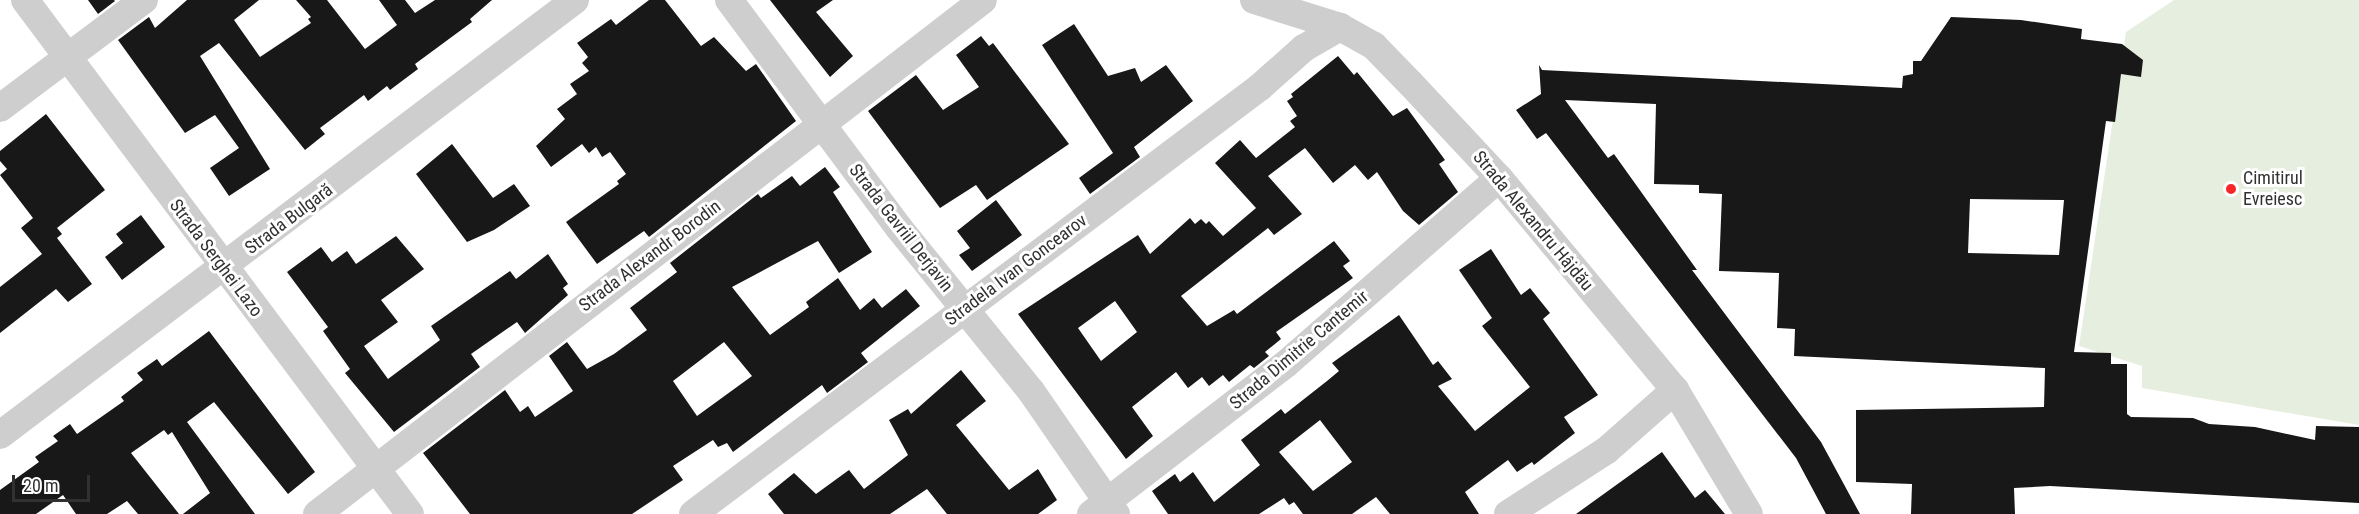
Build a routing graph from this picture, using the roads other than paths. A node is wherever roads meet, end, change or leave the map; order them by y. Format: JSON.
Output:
{"nodes":[{"id":1,"x":26,"y":0,"type":"edge"},
{"id":2,"x":144,"y":0,"type":"edge"},
{"id":3,"x":575,"y":0,"type":"edge"},
{"id":4,"x":729,"y":0,"type":"edge"},
{"id":5,"x":983,"y":0,"type":"edge"},
{"id":6,"x":1254,"y":0,"type":"edge"},
{"id":7,"x":1340,"y":27,"type":"junction"},
{"id":8,"x":70,"y":57,"type":"junction"},
{"id":9,"x":0,"y":108,"type":"edge"},
{"id":10,"x":821,"y":126,"type":"junction"},
{"id":11,"x":1499,"y":178,"type":"junction"},
{"id":12,"x":224,"y":268,"type":"junction"},
{"id":13,"x":964,"y":308,"type":"junction"},
{"id":14,"x":1675,"y":390,"type":"junction"},
{"id":15,"x":0,"y":435,"type":"edge"},
{"id":16,"x":379,"y":469,"type":"junction"},
{"id":17,"x":1105,"y":510,"type":"edge"},
{"id":18,"x":317,"y":514,"type":"edge"},
{"id":19,"x":410,"y":514,"type":"edge"},
{"id":20,"x":693,"y":514,"type":"edge"},
{"id":21,"x":1508,"y":514,"type":"edge"},
{"id":22,"x":1749,"y":514,"type":"edge"}],
"edges":[{"from":1,"to":8,"type":"street","name":"Strada Serghei Lazo"},
{"from":2,"to":8,"type":"street"},
{"from":3,"to":12,"type":"street","name":"Strada Bulgară"},
{"from":4,"to":10,"type":"street","name":"Strada Gavriil Derjavin"},
{"from":5,"to":10,"type":"street","name":"Strada Alexandr Borodin"},
{"from":6,"to":7,"type":"street","name":"Strada Alexandru Hâjdău"},
{"from":7,"to":11,"type":"street","name":"Strada Alexandru Hâjdău"},
{"from":7,"to":13,"type":"street","name":"Stradela Ivan Goncearov"},
{"from":8,"to":9,"type":"street"},
{"from":8,"to":12,"type":"street","name":"Strada Serghei Lazo"},
{"from":10,"to":13,"type":"street","name":"Strada Gavriil Derjavin"},
{"from":10,"to":16,"type":"street","name":"Strada Alexandr Borodin"},
{"from":11,"to":14,"type":"street","name":"Strada Alexandru Hâjdău"},
{"from":11,"to":17,"type":"street","name":"Strada Dimitrie Cantemir"},
{"from":12,"to":15,"type":"street","name":"Strada Bulgară"},
{"from":12,"to":16,"type":"street","name":"Strada Serghei Lazo"},
{"from":13,"to":17,"type":"street","name":"Strada Gavriil Derjavin"},
{"from":13,"to":20,"type":"street","name":"Stradela Ivan Goncearov"},
{"from":14,"to":21,"type":"street"},
{"from":14,"to":22,"type":"street","name":"Strada Alexandru Hâjdău"},
{"from":16,"to":18,"type":"street","name":"Strada Alexandr Borodin"},
{"from":16,"to":19,"type":"street","name":"Strada Serghei Lazo"}]}
